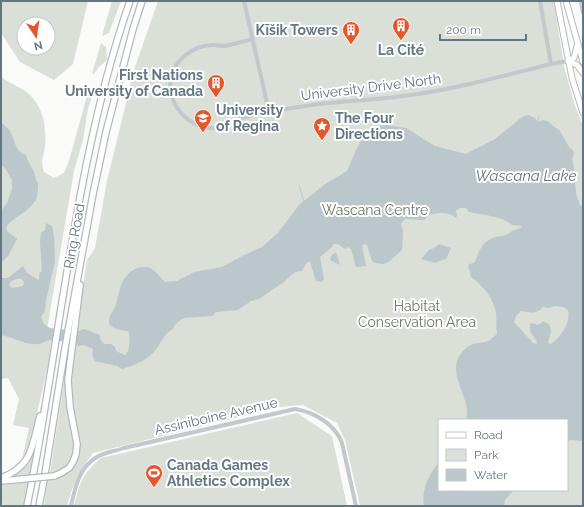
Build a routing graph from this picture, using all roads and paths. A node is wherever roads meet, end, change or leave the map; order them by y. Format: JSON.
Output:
{"nodes":[{"id":1,"x":130,"y":1,"type":"edge"},
{"id":2,"x":142,"y":1,"type":"edge"},
{"id":3,"x":244,"y":1,"type":"edge"},
{"id":4,"x":540,"y":1,"type":"edge"},
{"id":5,"x":557,"y":1,"type":"edge"},
{"id":6,"x":566,"y":1,"type":"edge"},
{"id":7,"x":580,"y":1,"type":"edge"},
{"id":8,"x":583,"y":10,"type":"edge"},
{"id":9,"x":253,"y":39,"type":"junction"},
{"id":10,"x":577,"y":42,"type":"junction"},
{"id":11,"x":568,"y":61,"type":"junction"},
{"id":12,"x":583,"y":62,"type":"edge"},
{"id":13,"x":551,"y":64,"type":"junction"},
{"id":14,"x":583,"y":72,"type":"edge"},
{"id":15,"x":269,"y":112,"type":"junction"},
{"id":16,"x":583,"y":113,"type":"edge"},
{"id":17,"x":68,"y":347,"type":"junction"},
{"id":18,"x":50,"y":373,"type":"junction"},
{"id":19,"x":1,"y":479,"type":"edge"},
{"id":20,"x":27,"y":506,"type":"edge"},
{"id":21,"x":39,"y":506,"type":"edge"},
{"id":22,"x":70,"y":506,"type":"edge"},
{"id":23,"x":356,"y":506,"type":"edge"}],
"edges":[{"from":1,"to":18,"type":"highway","name":"Ring Road"},
{"from":2,"to":17,"type":"highway","name":"Ring Road"},
{"from":3,"to":9,"type":"street"},
{"from":4,"to":13,"type":"street"},
{"from":5,"to":11,"type":"main road"},
{"from":6,"to":10,"type":"main road"},
{"from":7,"to":8,"type":"street"},
{"from":9,"to":15,"type":"street"},
{"from":9,"to":15,"type":"street"},
{"from":10,"to":11,"type":"main road"},
{"from":10,"to":12,"type":"main road"},
{"from":11,"to":13,"type":"street","name":"University Drive North"},
{"from":11,"to":14,"type":"main road"},
{"from":11,"to":16,"type":"main road"},
{"from":13,"to":15,"type":"street","name":"University Drive North"},
{"from":17,"to":19,"type":"highway","bridge":true},
{"from":17,"to":21,"type":"highway"},
{"from":18,"to":19,"type":"highway"},
{"from":18,"to":20,"type":"highway","name":"Ring Road"},
{"from":22,"to":23,"type":"street","name":"Assiniboine Avenue"}]}
